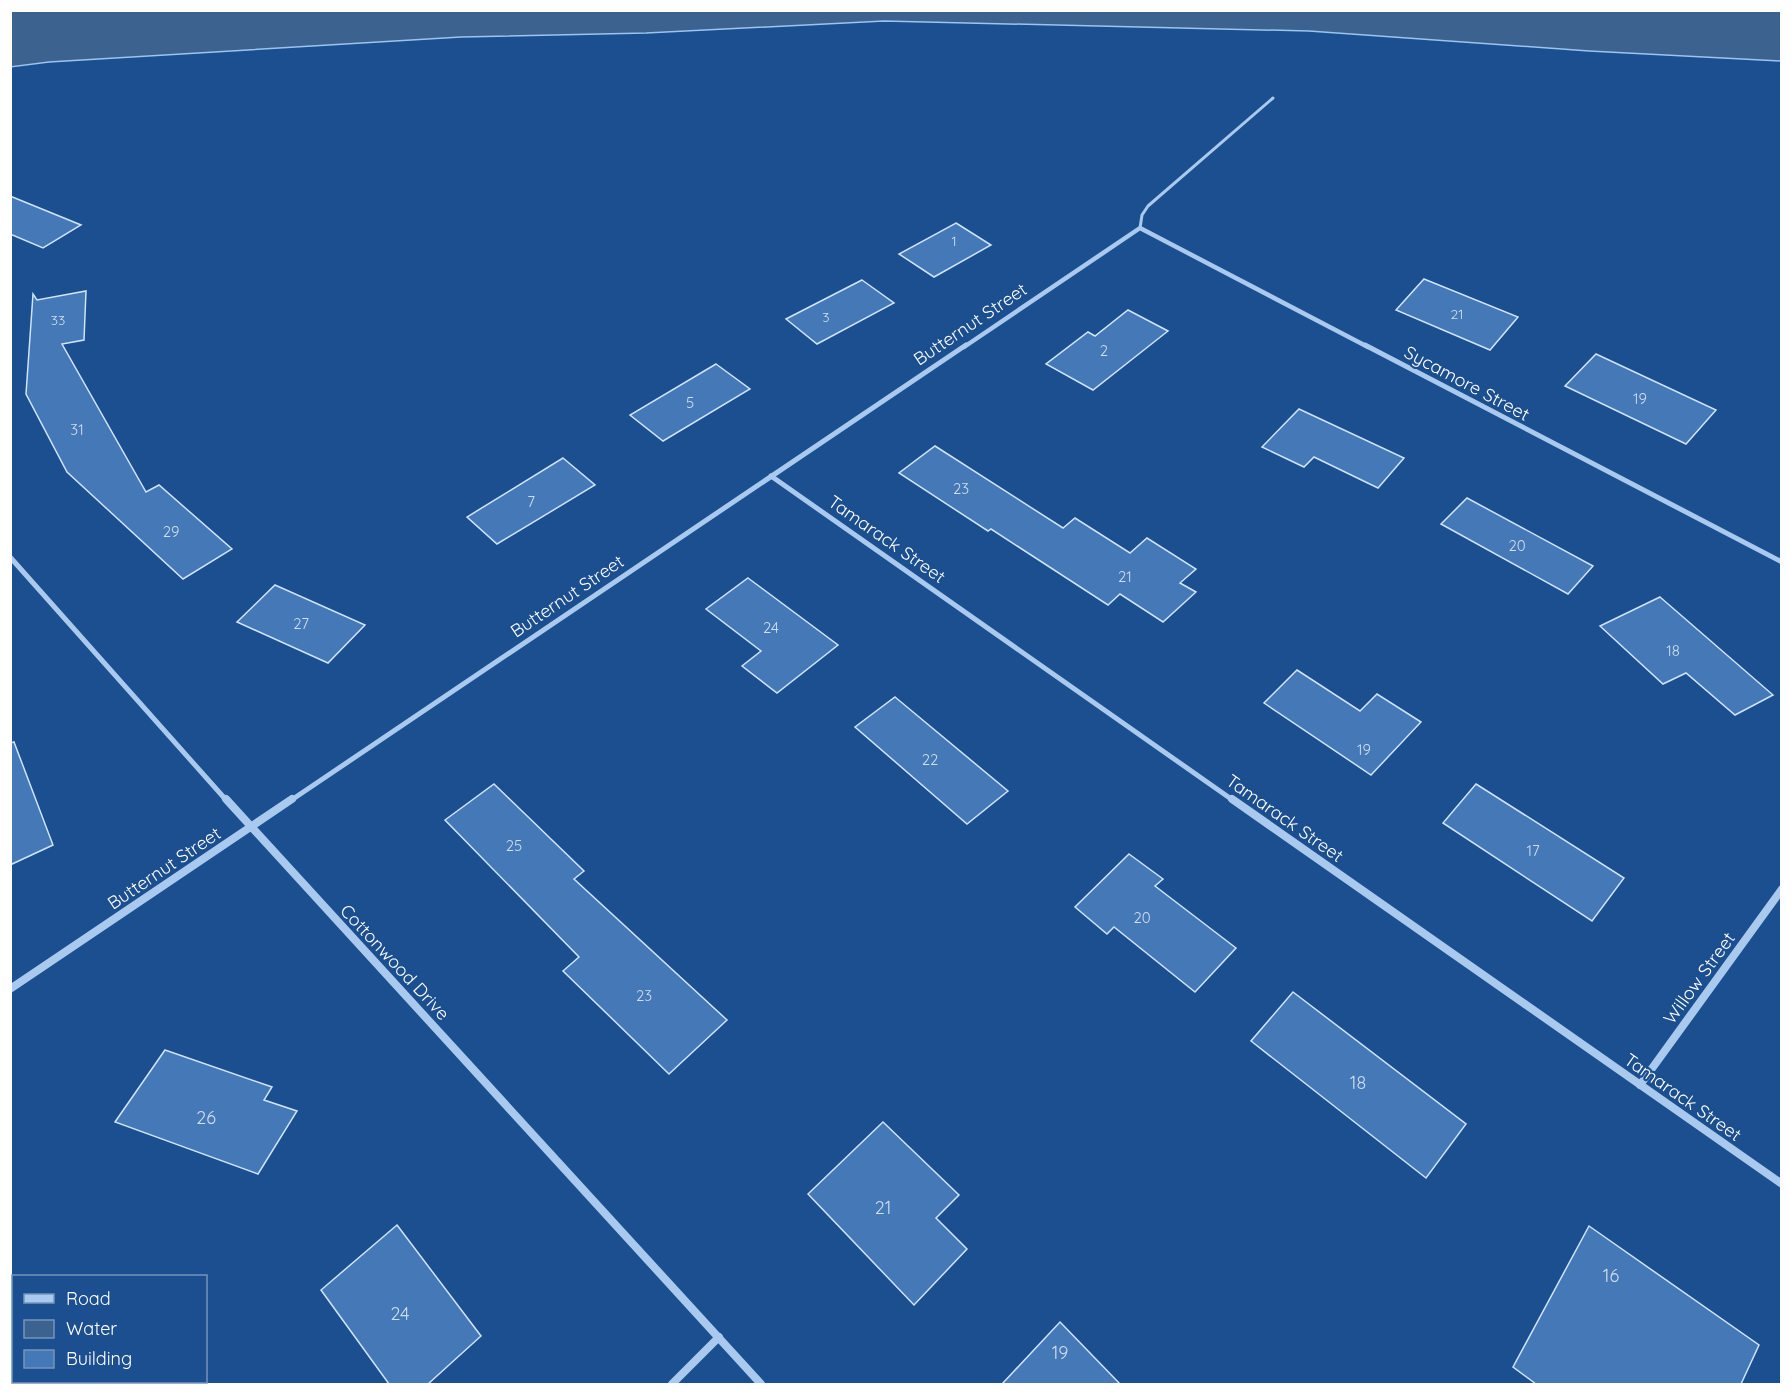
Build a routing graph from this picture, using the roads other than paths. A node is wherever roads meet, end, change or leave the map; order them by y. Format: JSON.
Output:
{"nodes":[{"id":1,"x":1273,"y":98,"type":"dead end"},
{"id":2,"x":1140,"y":228,"type":"junction"},
{"id":3,"x":771,"y":476,"type":"junction"},
{"id":4,"x":10,"y":557,"type":"edge"},
{"id":5,"x":1782,"y":562,"type":"edge"},
{"id":6,"x":251,"y":827,"type":"junction"},
{"id":7,"x":1782,"y":889,"type":"edge"},
{"id":8,"x":10,"y":989,"type":"edge"},
{"id":9,"x":1640,"y":1085,"type":"junction"},
{"id":10,"x":1782,"y":1184,"type":"edge"},
{"id":11,"x":719,"y":1337,"type":"junction"},
{"id":12,"x":672,"y":1384,"type":"edge"},
{"id":13,"x":760,"y":1384,"type":"edge"}],
"edges":[{"from":1,"to":2,"type":"lane"},
{"from":2,"to":3,"type":"street","name":"Butternut Street"},
{"from":2,"to":5,"type":"street","name":"Sycamore Street"},
{"from":3,"to":6,"type":"street","name":"Butternut Street"},
{"from":3,"to":9,"type":"street","name":"Tamarack Street"},
{"from":4,"to":6,"type":"street","name":"Cottonwood Drive"},
{"from":6,"to":8,"type":"street","name":"Butternut Street"},
{"from":6,"to":11,"type":"street","name":"Cottonwood Drive"},
{"from":7,"to":9,"type":"street","name":"Willow Street"},
{"from":9,"to":10,"type":"street","name":"Tamarack Street"},
{"from":11,"to":12,"type":"street"},
{"from":11,"to":13,"type":"street","name":"Cottonwood Drive"}]}
